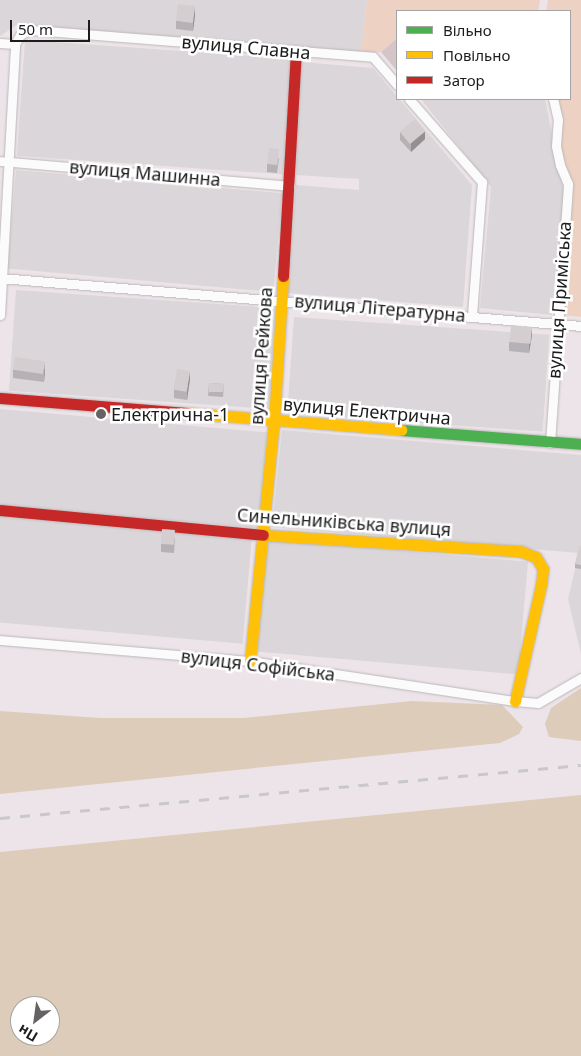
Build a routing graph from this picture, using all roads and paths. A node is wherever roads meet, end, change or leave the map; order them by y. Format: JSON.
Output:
{"nodes":[{"id":1,"x":0,"y":43,"type":"edge"},
{"id":2,"x":15,"y":44,"type":"junction"},
{"id":3,"x":296,"y":52,"type":"junction"},
{"id":4,"x":396,"y":84,"type":"edge"},
{"id":5,"x":410,"y":100,"type":"edge"},
{"id":6,"x":553,"y":100,"type":"edge"},
{"id":7,"x":4,"y":161,"type":"edge"},
{"id":8,"x":290,"y":186,"type":"junction"},
{"id":9,"x":1,"y":278,"type":"edge"},
{"id":10,"x":282,"y":300,"type":"junction"},
{"id":11,"x":0,"y":315,"type":"edge"},
{"id":12,"x":472,"y":315,"type":"junction"},
{"id":13,"x":557,"y":323,"type":"junction"},
{"id":14,"x":581,"y":326,"type":"edge"},
{"id":15,"x":0,"y":398,"type":"edge"},
{"id":16,"x":274,"y":421,"type":"junction"},
{"id":17,"x":550,"y":443,"type":"junction"},
{"id":18,"x":581,"y":444,"type":"edge"},
{"id":19,"x":0,"y":510,"type":"edge"},
{"id":20,"x":263,"y":535,"type":"junction"},
{"id":21,"x":0,"y":640,"type":"edge"},
{"id":22,"x":250,"y":661,"type":"junction"},
{"id":23,"x":581,"y":678,"type":"edge"},
{"id":24,"x":515,"y":701,"type":"junction"}],
"edges":[{"from":1,"to":2,"type":"street"},
{"from":2,"to":3,"type":"street","name":"вулиця Славна"},
{"from":2,"to":7,"type":"street"},
{"from":3,"to":4,"type":"street","name":"вулиця Славна"},
{"from":3,"to":8,"type":"street","name":"вулиця Рейкова"},
{"from":5,"to":12,"type":"street"},
{"from":6,"to":13,"type":"street","name":"вулиця Приміська"},
{"from":7,"to":8,"type":"street","name":"вулиця Машинна"},
{"from":7,"to":9,"type":"street"},
{"from":8,"to":10,"type":"street","name":"вулиця Рейкова"},
{"from":9,"to":10,"type":"street","name":"вулиця Літературна"},
{"from":9,"to":11,"type":"street"},
{"from":10,"to":12,"type":"street","name":"вулиця Літературна"},
{"from":10,"to":16,"type":"street","name":"вулиця Рейкова"},
{"from":12,"to":13,"type":"street","name":"вулиця Літературна"},
{"from":13,"to":14,"type":"street","name":"вулиця Літературна"},
{"from":13,"to":17,"type":"street","name":"вулиця Приміська"},
{"from":15,"to":16,"type":"street","name":"вулиця Електрична"},
{"from":16,"to":17,"type":"street","name":"вулиця Електрична"},
{"from":16,"to":20,"type":"street","name":"вулиця Рейкова"},
{"from":17,"to":18,"type":"street","name":"вулиця Електрична"},
{"from":19,"to":20,"type":"street","name":"Синельниківська вулиця"},
{"from":20,"to":22,"type":"street","name":"вулиця Рейкова"},
{"from":20,"to":24,"type":"street","name":"Синельниківська вулиця"},
{"from":21,"to":22,"type":"street","name":"вулиця Софійська"},
{"from":22,"to":24,"type":"street","name":"вулиця Софійська"},
{"from":23,"to":24,"type":"street","name":"вулиця Софійська"}]}
